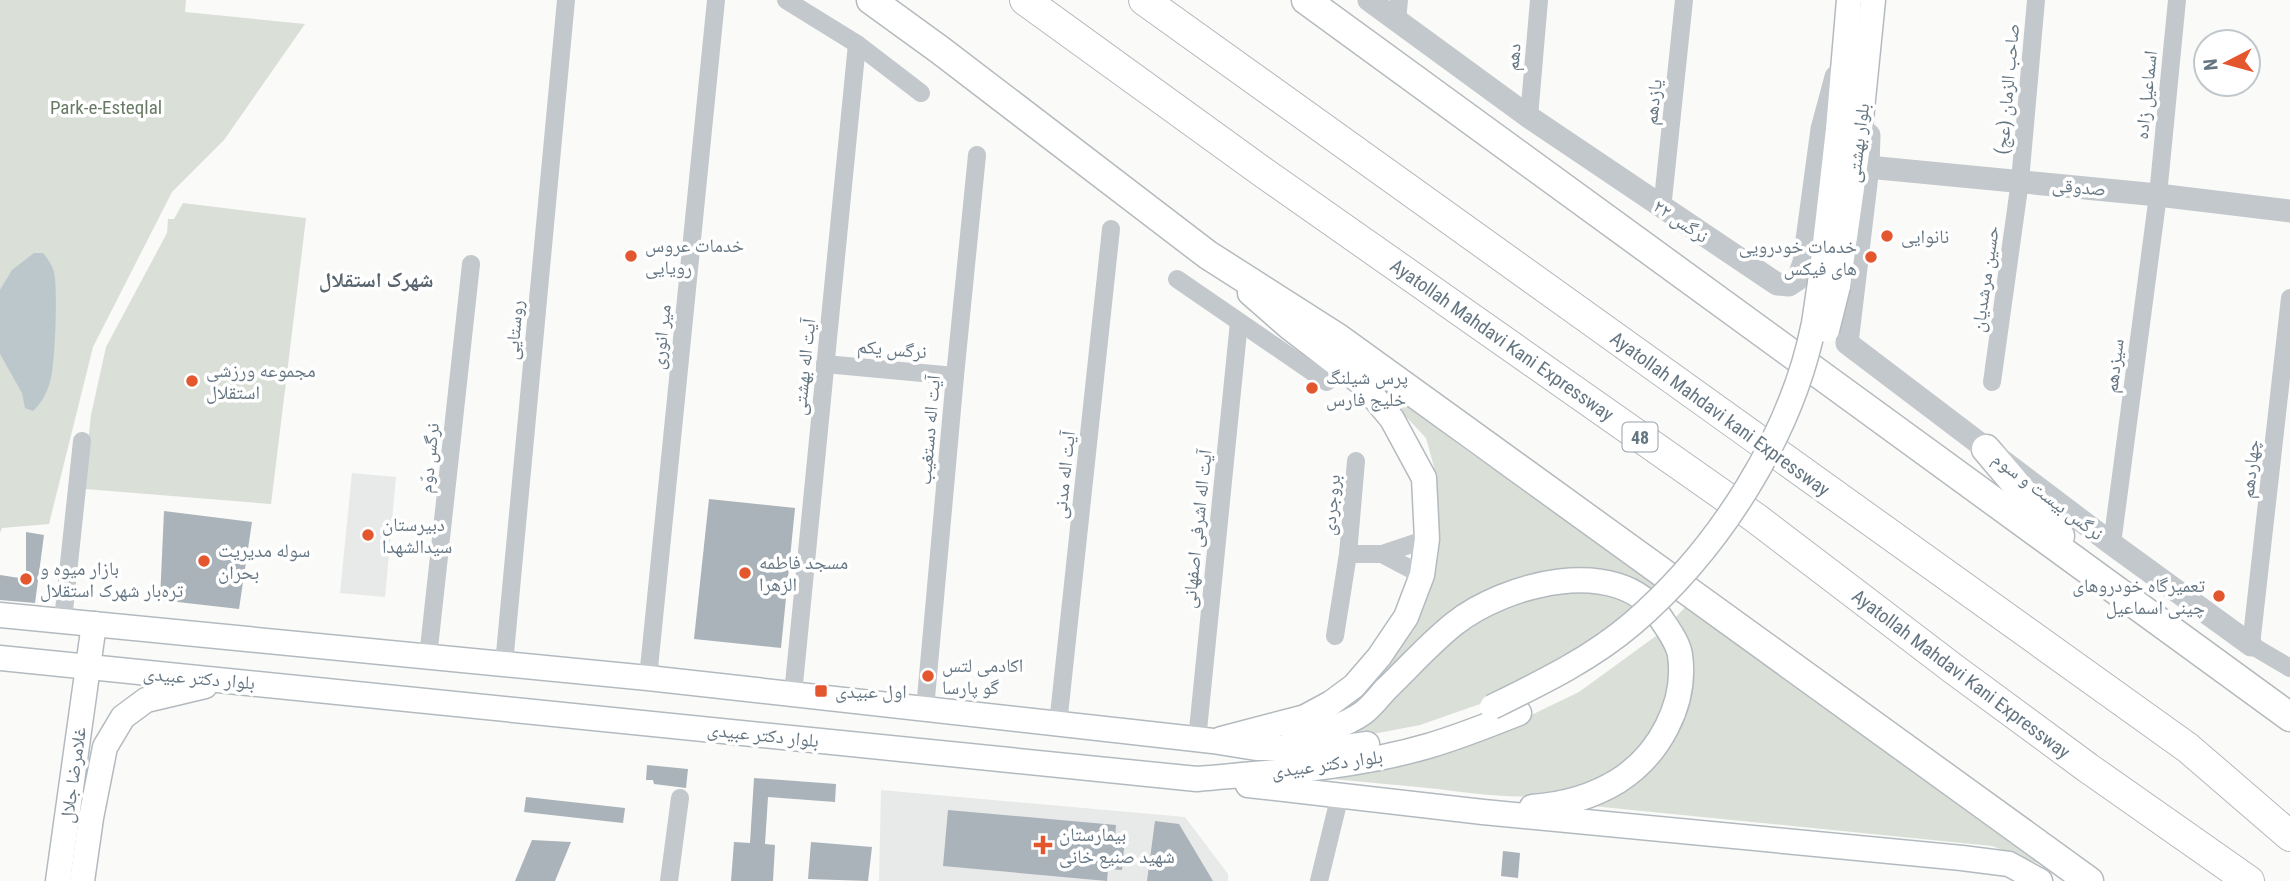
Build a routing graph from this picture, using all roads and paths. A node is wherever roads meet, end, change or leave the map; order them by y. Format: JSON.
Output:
{"nodes":[{"id":1,"x":566,"y":0,"type":"edge"},
{"id":2,"x":716,"y":0,"type":"edge"},
{"id":3,"x":786,"y":0,"type":"edge"},
{"id":4,"x":871,"y":0,"type":"edge"},
{"id":5,"x":1025,"y":0,"type":"edge"},
{"id":6,"x":1144,"y":0,"type":"edge"},
{"id":7,"x":1306,"y":0,"type":"edge"},
{"id":8,"x":1369,"y":0,"type":"edge"},
{"id":9,"x":1539,"y":0,"type":"edge"},
{"id":10,"x":1684,"y":0,"type":"edge"},
{"id":11,"x":1849,"y":0,"type":"edge"},
{"id":12,"x":1873,"y":0,"type":"edge"},
{"id":13,"x":2036,"y":0,"type":"edge"},
{"id":14,"x":2177,"y":0,"type":"edge"},
{"id":15,"x":1398,"y":10,"type":"edge"},
{"id":16,"x":1846,"y":40,"type":"junction"},
{"id":17,"x":857,"y":44,"type":"junction"},
{"id":18,"x":921,"y":93,"type":"dead end"},
{"id":19,"x":1528,"y":117,"type":"junction"},
{"id":20,"x":977,"y":155,"type":"dead end"},
{"id":21,"x":1868,"y":167,"type":"junction"},
{"id":22,"x":2020,"y":181,"type":"junction"},
{"id":23,"x":2158,"y":195,"type":"junction"},
{"id":24,"x":1662,"y":209,"type":"junction"},
{"id":25,"x":2290,"y":211,"type":"edge"},
{"id":26,"x":1111,"y":229,"type":"dead end"},
{"id":27,"x":1208,"y":255,"type":"junction"},
{"id":28,"x":471,"y":264,"type":"dead end"},
{"id":29,"x":1830,"y":278,"type":"junction"},
{"id":30,"x":1177,"y":279,"type":"dead end"},
{"id":31,"x":2290,"y":298,"type":"edge"},
{"id":32,"x":1239,"y":322,"type":"junction"},
{"id":33,"x":825,"y":364,"type":"junction"},
{"id":34,"x":955,"y":376,"type":"junction"},
{"id":35,"x":1327,"y":382,"type":"dead end"},
{"id":36,"x":1992,"y":382,"type":"dead end"},
{"id":37,"x":82,"y":441,"type":"dead end"},
{"id":38,"x":1986,"y":449,"type":"junction"},
{"id":39,"x":1356,"y":461,"type":"dead end"},
{"id":40,"x":1427,"y":539,"type":"junction"},
{"id":41,"x":2112,"y":544,"type":"junction"},
{"id":42,"x":1348,"y":554,"type":"junction"},
{"id":43,"x":1382,"y":554,"type":"junction"},
{"id":44,"x":2086,"y":568,"type":"junction"},
{"id":45,"x":1422,"y":575,"type":"junction"},
{"id":46,"x":0,"y":615,"type":"edge"},
{"id":47,"x":63,"y":620,"type":"junction"},
{"id":48,"x":94,"y":624,"type":"junction"},
{"id":49,"x":1335,"y":636,"type":"dead end"},
{"id":50,"x":2251,"y":645,"type":"junction"},
{"id":51,"x":428,"y":657,"type":"junction"},
{"id":52,"x":0,"y":658,"type":"edge"},
{"id":53,"x":504,"y":664,"type":"junction"},
{"id":54,"x":88,"y":668,"type":"junction"},
{"id":55,"x":2290,"y":668,"type":"edge"},
{"id":56,"x":648,"y":678,"type":"junction"},
{"id":57,"x":237,"y":681,"type":"junction"},
{"id":58,"x":793,"y":694,"type":"junction"},
{"id":59,"x":2261,"y":696,"type":"junction"},
{"id":60,"x":925,"y":709,"type":"junction"},
{"id":61,"x":2290,"y":710,"type":"edge"},
{"id":62,"x":2290,"y":717,"type":"edge"},
{"id":63,"x":1058,"y":724,"type":"junction"},
{"id":64,"x":1205,"y":741,"type":"junction"},
{"id":65,"x":1256,"y":748,"type":"junction"},
{"id":66,"x":1198,"y":779,"type":"junction"},
{"id":67,"x":1340,"y":795,"type":"junction"},
{"id":68,"x":680,"y":798,"type":"dead end"},
{"id":69,"x":1483,"y":812,"type":"junction"},
{"id":70,"x":2290,"y":836,"type":"edge"},
{"id":71,"x":58,"y":881,"type":"edge"},
{"id":72,"x":82,"y":881,"type":"edge"},
{"id":73,"x":669,"y":881,"type":"edge"},
{"id":74,"x":1319,"y":881,"type":"edge"},
{"id":75,"x":2040,"y":881,"type":"edge"},
{"id":76,"x":2088,"y":881,"type":"edge"},
{"id":77,"x":2249,"y":881,"type":"edge"}],
"edges":[{"from":1,"to":53,"type":"street","name":"روستایی"},
{"from":2,"to":56,"type":"street","name":"میر انوری"},
{"from":3,"to":17,"type":"street"},
{"from":4,"to":27,"type":"main road"},
{"from":5,"to":77,"type":"highway","name":"Ayatollah Mahdavi Kani Expressway","number":"48"},
{"from":6,"to":70,"type":"highway","name":"Ayatollah Mahdavi kani Expressway"},
{"from":7,"to":44,"type":"main road"},
{"from":8,"to":15,"type":"street","name":"نرگس ۲۲"},
{"from":9,"to":19,"type":"street","name":"دهم"},
{"from":10,"to":24,"type":"street","name":"یازدهم"},
{"from":11,"to":16,"type":"main road","name":"بلوار بهشتی"},
{"from":12,"to":21,"type":"street"},
{"from":12,"to":29,"type":"main road","name":"بلوار بهشتی"},
{"from":13,"to":22,"type":"street","name":"صاحب الزمان (عج)"},
{"from":14,"to":23,"type":"street","name":"اسماعیل زاده"},
{"from":15,"to":19,"type":"street","name":"نرگس ۲۲"},
{"from":16,"to":24,"type":"street","name":"نرگس ۲۲"},
{"from":16,"to":29,"type":"main road","name":"بلوار بهشتی"},
{"from":17,"to":18,"type":"street"},
{"from":17,"to":33,"type":"street","name":"آیت اله بهشتی"},
{"from":19,"to":24,"type":"street","name":"نرگس ۲۲"},
{"from":20,"to":34,"type":"street","name":"آیت اله دستغیب"},
{"from":21,"to":22,"type":"street","name":"صدوقی"},
{"from":21,"to":38,"type":"street","name":"نرگس بیست و سوم"},
{"from":22,"to":23,"type":"street","name":"صدوقی"},
{"from":22,"to":36,"type":"street","name":"حسین مرشدیان"},
{"from":23,"to":25,"type":"street","name":"صدوقی"},
{"from":23,"to":41,"type":"street","name":"سیزدهم"},
{"from":26,"to":63,"type":"street","name":"آیت اله مدنی"},
{"from":27,"to":40,"type":"main road"},
{"from":27,"to":76,"type":"main road"},
{"from":28,"to":51,"type":"street","name":"نرگس دوّم"},
{"from":29,"to":65,"type":"main road","name":"بلوار دکتر عبیدی","bridge":true},
{"from":29,"to":66,"type":"main road","name":"بلوار دکتر عبیدی","bridge":true},
{"from":30,"to":32,"type":"street"},
{"from":31,"to":50,"type":"street","name":"چهاردهم"},
{"from":32,"to":35,"type":"street"},
{"from":32,"to":64,"type":"street","name":"آیت اله اشرفی اصفهانی"},
{"from":33,"to":34,"type":"street","name":"نرگس یکم"},
{"from":33,"to":58,"type":"street","name":"آیت اله بهشتی"},
{"from":34,"to":60,"type":"street","name":"آیت اله دستغیب"},
{"from":37,"to":47,"type":"street"},
{"from":38,"to":41,"type":"street","name":"نرگس بیست و سوم"},
{"from":38,"to":44,"type":"main road"},
{"from":39,"to":42,"type":"street","name":"بروجردی"},
{"from":40,"to":43,"type":"street","name":"بروجردی"},
{"from":40,"to":45,"type":"main road"},
{"from":41,"to":50,"type":"street","name":"نرگس بیست و سوم"},
{"from":42,"to":43,"type":"street","name":"بروجردی"},
{"from":42,"to":49,"type":"street","name":"بروجردی"},
{"from":43,"to":45,"type":"street","name":"بروجردی"},
{"from":44,"to":59,"type":"main road"},
{"from":45,"to":64,"type":"main road"},
{"from":46,"to":47,"type":"main road","name":"بلوار دکتر عبیدی"},
{"from":47,"to":48,"type":"main road","name":"بلوار دکتر عبیدی"},
{"from":48,"to":51,"type":"main road","name":"بلوار دکتر عبیدی"},
{"from":48,"to":54,"type":"main road","name":"غلامرضا جلال"},
{"from":50,"to":55,"type":"street"},
{"from":51,"to":53,"type":"main road","name":"بلوار دکتر عبیدی"},
{"from":52,"to":54,"type":"main road","name":"بلوار دکتر عبیدی"},
{"from":53,"to":56,"type":"main road","name":"بلوار دکتر عبیدی"},
{"from":54,"to":57,"type":"main road","name":"بلوار دکتر عبیدی"},
{"from":54,"to":71,"type":"main road","name":"غلامرضا جلال"},
{"from":56,"to":58,"type":"main road","name":"بلوار دکتر عبیدی"},
{"from":57,"to":66,"type":"main road","name":"بلوار دکتر عبیدی"},
{"from":57,"to":72,"type":"main road","name":"غلامرضا جلال"},
{"from":58,"to":60,"type":"main road","name":"بلوار دکتر عبیدی"},
{"from":59,"to":61,"type":"main road"},
{"from":59,"to":62,"type":"main road"},
{"from":60,"to":63,"type":"main road","name":"بلوار دکتر عبیدی"},
{"from":63,"to":64,"type":"main road","name":"بلوار دکتر عبیدی"},
{"from":64,"to":65,"type":"main road","name":"بلوار دکتر عبیدی"},
{"from":65,"to":69,"type":"main road"},
{"from":66,"to":67,"type":"main road"},
{"from":67,"to":69,"type":"main road"},
{"from":67,"to":74,"type":"street"},
{"from":68,"to":73,"type":"street"},
{"from":69,"to":75,"type":"main road"}]}
